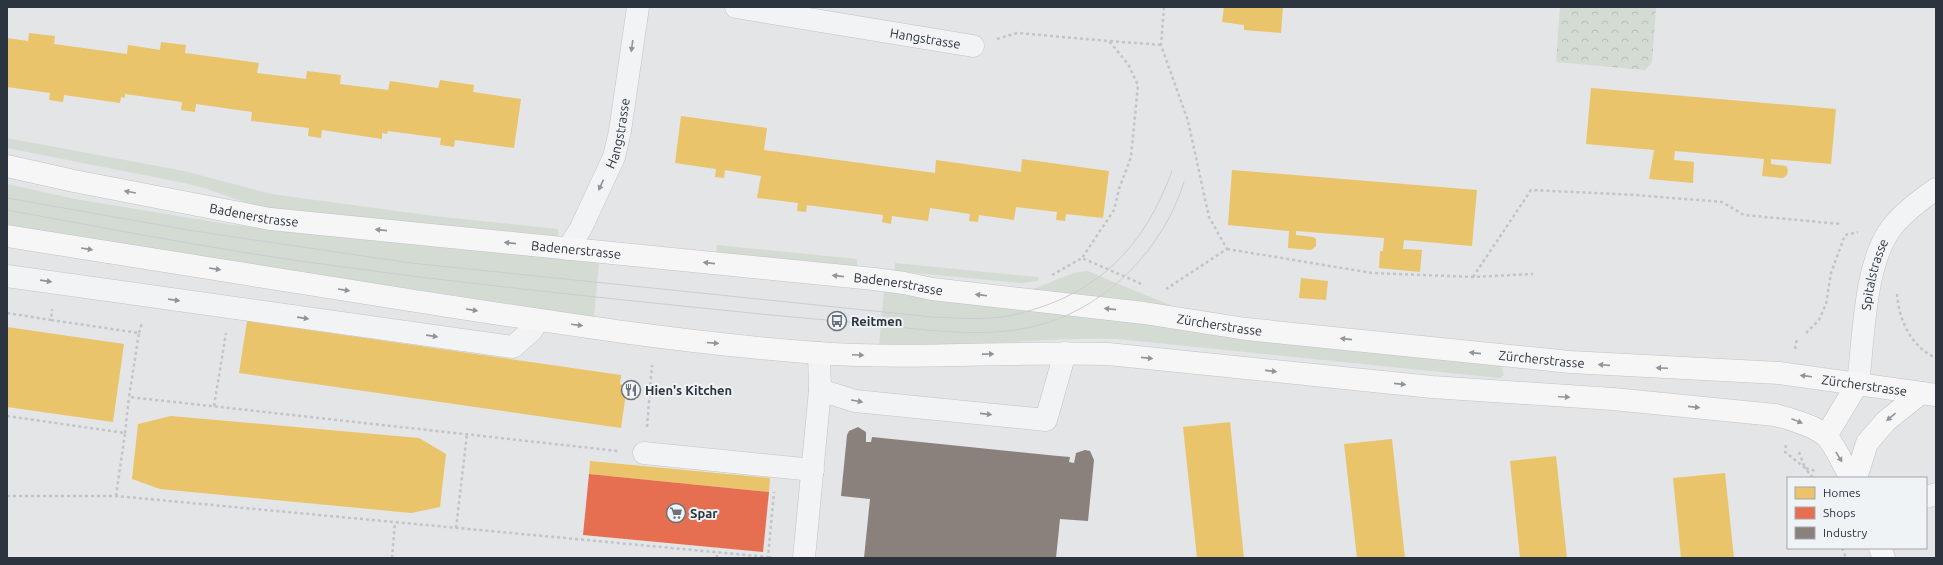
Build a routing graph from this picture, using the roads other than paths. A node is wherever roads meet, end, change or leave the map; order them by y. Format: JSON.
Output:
{"nodes":[{"id":1,"x":638,"y":7,"type":"edge"},
{"id":2,"x":736,"y":7,"type":"edge"},
{"id":3,"x":973,"y":46,"type":"road end"},
{"id":4,"x":7,"y":166,"type":"edge"},
{"id":5,"x":1936,"y":189,"type":"edge"},
{"id":6,"x":7,"y":236,"type":"edge"},
{"id":7,"x":568,"y":249,"type":"junction"},
{"id":8,"x":7,"y":276,"type":"edge"},
{"id":9,"x":1148,"y":314,"type":"joint"},
{"id":10,"x":538,"y":320,"type":"junction"},
{"id":11,"x":820,"y":353,"type":"junction"},
{"id":12,"x":1065,"y":353,"type":"junction"},
{"id":13,"x":1858,"y":383,"type":"junction"},
{"id":14,"x":820,"y":390,"type":"junction"},
{"id":15,"x":1929,"y":394,"type":"edge"},
{"id":16,"x":1826,"y":436,"type":"junction"},
{"id":17,"x":644,"y":453,"type":"road end"},
{"id":18,"x":813,"y":470,"type":"junction"},
{"id":19,"x":1850,"y":477,"type":"edge"},
{"id":20,"x":1856,"y":477,"type":"edge"},
{"id":21,"x":804,"y":558,"type":"edge"}],
"edges":[{"from":1,"to":7,"type":"street","name":"Hangstrasse","one_way":true},
{"from":2,"to":3,"type":"street","name":"Hangstrasse"},
{"from":7,"to":4,"type":"main road","name":"Badenerstrasse","one_way":true},
{"from":5,"to":13,"type":"street","name":"Spitalstrasse"},
{"from":6,"to":10,"type":"main road","one_way":true},
{"from":9,"to":7,"type":"main road","name":"Badenerstrasse","one_way":true},
{"from":8,"to":10,"type":"street","one_way":true},
{"from":13,"to":9,"type":"main road","name":"Zürcherstrasse","one_way":true},
{"from":10,"to":11,"type":"main road","one_way":true},
{"from":11,"to":12,"type":"main road","one_way":true},
{"from":11,"to":14,"type":"street"},
{"from":14,"to":12,"type":"street","one_way":true},
{"from":12,"to":16,"type":"main road","one_way":true},
{"from":13,"to":15,"type":"main road","name":"Zürcherstrasse"},
{"from":13,"to":16,"type":"main road"},
{"from":14,"to":18,"type":"street"},
{"from":15,"to":20,"type":"main road","one_way":true},
{"from":16,"to":19,"type":"main road","one_way":true},
{"from":17,"to":18,"type":"street"},
{"from":18,"to":21,"type":"street"}]}
